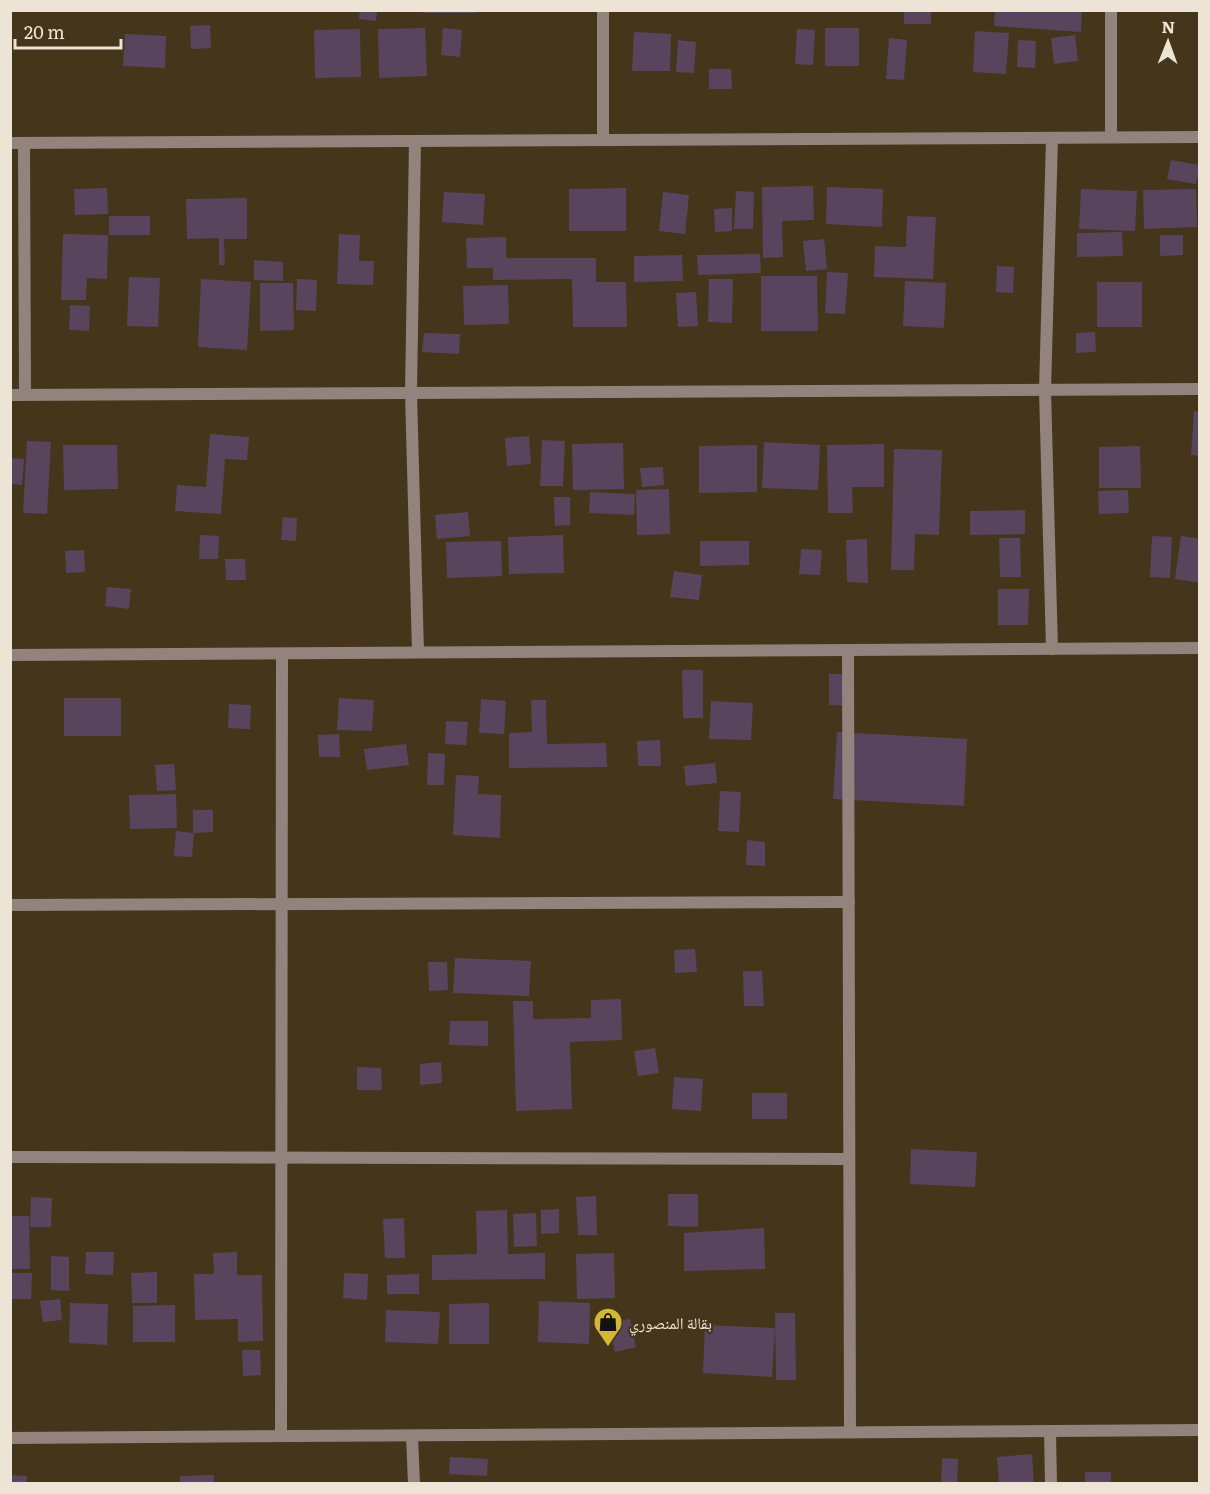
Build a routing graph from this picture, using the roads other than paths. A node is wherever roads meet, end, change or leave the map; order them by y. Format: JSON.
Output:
{"nodes":[{"id":1,"x":603,"y":10,"type":"edge"},
{"id":2,"x":1111,"y":10,"type":"edge"},
{"id":3,"x":1111,"y":137,"type":"junction"},
{"id":4,"x":1200,"y":137,"type":"edge"},
{"id":5,"x":1052,"y":138,"type":"junction"},
{"id":6,"x":603,"y":140,"type":"junction"},
{"id":7,"x":415,"y":141,"type":"junction"},
{"id":8,"x":17,"y":143,"type":"edge"},
{"id":9,"x":1200,"y":389,"type":"edge"},
{"id":10,"x":1045,"y":390,"type":"junction"},
{"id":11,"x":411,"y":393,"type":"junction"},
{"id":12,"x":10,"y":395,"type":"edge"},
{"id":13,"x":25,"y":395,"type":"junction"},
{"id":14,"x":1200,"y":648,"type":"edge"},
{"id":15,"x":1052,"y":649,"type":"junction"},
{"id":16,"x":848,"y":650,"type":"junction"},
{"id":17,"x":418,"y":652,"type":"junction"},
{"id":18,"x":282,"y":654,"type":"junction"},
{"id":19,"x":10,"y":655,"type":"edge"},
{"id":20,"x":849,"y":902,"type":"junction"},
{"id":21,"x":281,"y":903,"type":"junction"},
{"id":22,"x":10,"y":905,"type":"edge"},
{"id":23,"x":10,"y":1157,"type":"edge"},
{"id":24,"x":281,"y":1158,"type":"junction"},
{"id":25,"x":849,"y":1159,"type":"junction"},
{"id":26,"x":1200,"y":1430,"type":"edge"},
{"id":27,"x":1050,"y":1431,"type":"junction"},
{"id":28,"x":850,"y":1432,"type":"junction"},
{"id":29,"x":281,"y":1436,"type":"junction"},
{"id":30,"x":412,"y":1436,"type":"junction"},
{"id":31,"x":10,"y":1438,"type":"edge"},
{"id":32,"x":414,"y":1484,"type":"edge"},
{"id":33,"x":1051,"y":1484,"type":"edge"}],
"edges":[{"from":1,"to":6,"type":"street"},
{"from":2,"to":3,"type":"street"},
{"from":3,"to":4,"type":"street"},
{"from":3,"to":5,"type":"street"},
{"from":5,"to":6,"type":"street"},
{"from":5,"to":10,"type":"street"},
{"from":6,"to":7,"type":"street"},
{"from":7,"to":8,"type":"street"},
{"from":7,"to":11,"type":"street"},
{"from":8,"to":13,"type":"street"},
{"from":9,"to":10,"type":"street"},
{"from":10,"to":11,"type":"street"},
{"from":10,"to":15,"type":"street"},
{"from":11,"to":13,"type":"street"},
{"from":11,"to":17,"type":"street"},
{"from":12,"to":13,"type":"street"},
{"from":14,"to":15,"type":"street"},
{"from":15,"to":16,"type":"street"},
{"from":16,"to":17,"type":"street"},
{"from":16,"to":20,"type":"street"},
{"from":17,"to":18,"type":"street"},
{"from":18,"to":19,"type":"street"},
{"from":18,"to":21,"type":"street"},
{"from":20,"to":21,"type":"street"},
{"from":20,"to":25,"type":"street"},
{"from":21,"to":22,"type":"street"},
{"from":21,"to":24,"type":"street"},
{"from":23,"to":24,"type":"street"},
{"from":24,"to":25,"type":"street"},
{"from":24,"to":29,"type":"street"},
{"from":25,"to":28,"type":"street"},
{"from":26,"to":27,"type":"street"},
{"from":27,"to":28,"type":"street"},
{"from":27,"to":33,"type":"street"},
{"from":28,"to":30,"type":"street"},
{"from":29,"to":30,"type":"street"},
{"from":29,"to":31,"type":"street"},
{"from":30,"to":32,"type":"street"}]}
